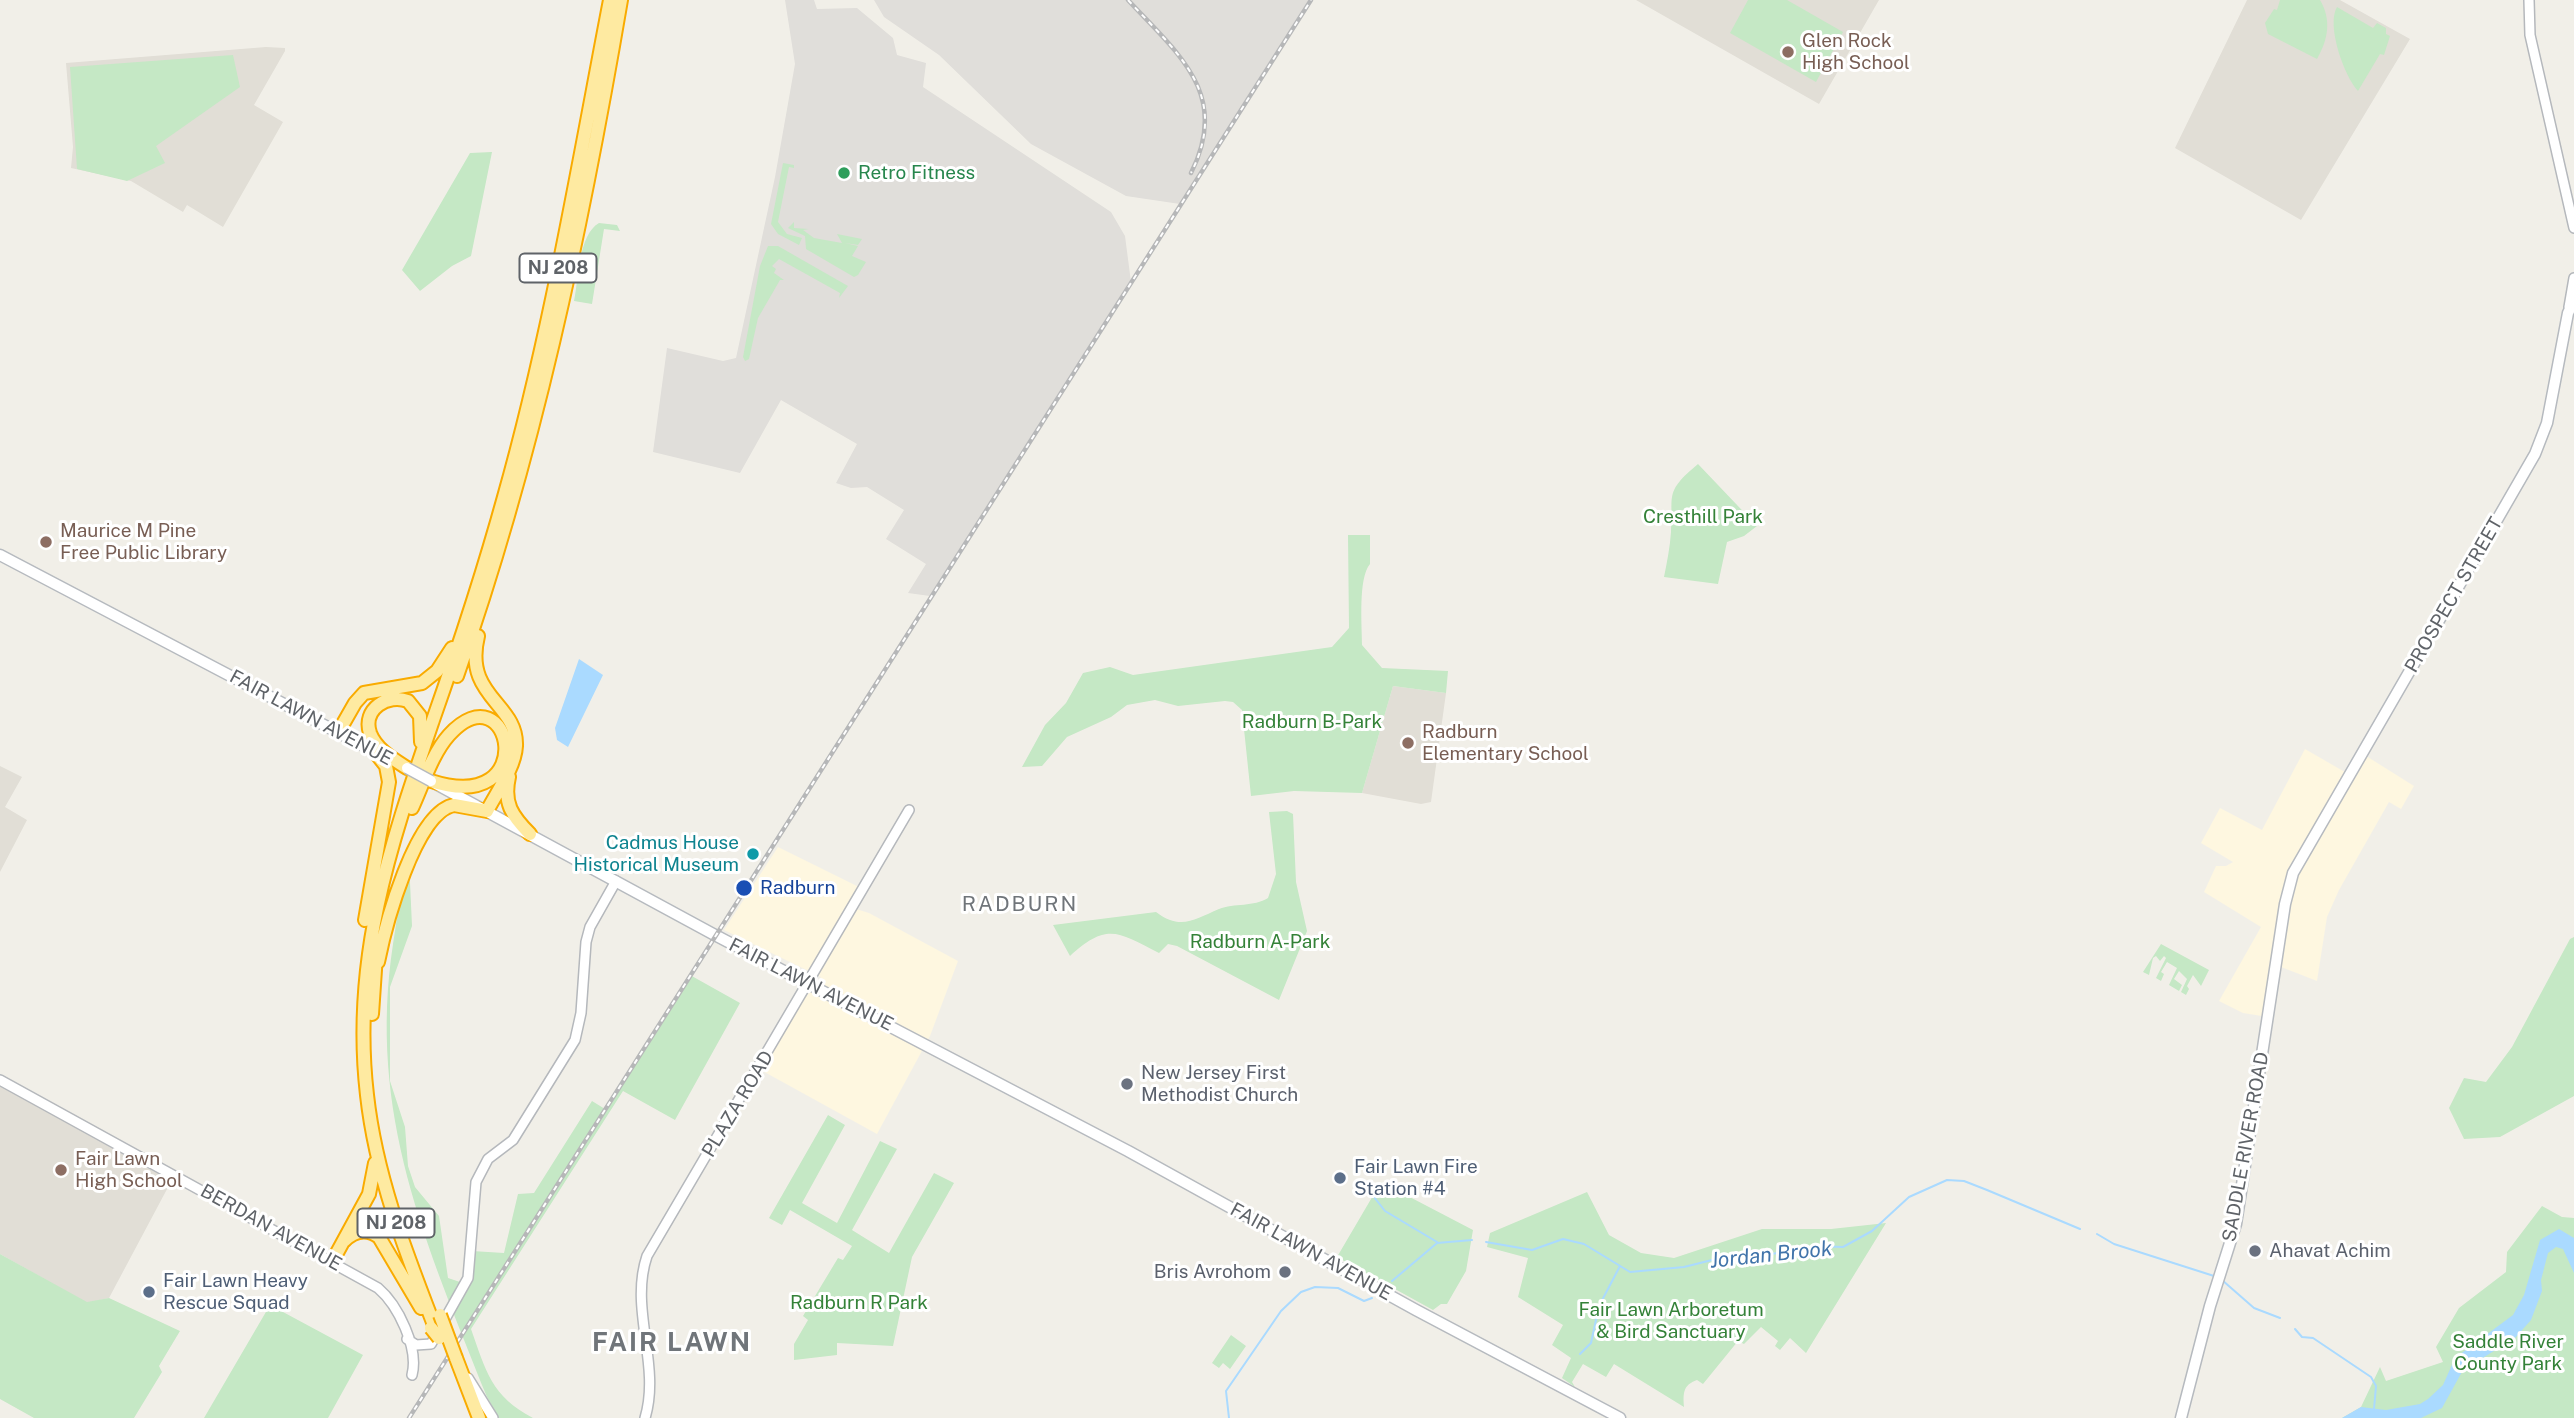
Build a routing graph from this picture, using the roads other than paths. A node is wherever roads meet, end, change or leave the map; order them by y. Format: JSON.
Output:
{"nodes":[{"id":1,"x":610,"y":0,"type":"edge"},
{"id":2,"x":621,"y":0,"type":"edge"},
{"id":3,"x":2529,"y":0,"type":"edge"},
{"id":4,"x":2574,"y":228,"type":"edge"},
{"id":5,"x":2574,"y":278,"type":"edge"},
{"id":6,"x":2574,"y":301,"type":"edge"},
{"id":7,"x":2568,"y":313,"type":"junction"},
{"id":8,"x":502,"y":541,"type":"junction"},
{"id":9,"x":0,"y":555,"type":"edge"},
{"id":10,"x":477,"y":590,"type":"junction"},
{"id":11,"x":339,"y":731,"type":"junction"},
{"id":12,"x":375,"y":752,"type":"junction"},
{"id":13,"x":515,"y":755,"type":"junction"},
{"id":14,"x":407,"y":768,"type":"junction"},
{"id":15,"x":431,"y":781,"type":"junction"},
{"id":16,"x":408,"y":806,"type":"junction"},
{"id":17,"x":909,"y":810,"type":"dead end"},
{"id":18,"x":487,"y":811,"type":"junction"},
{"id":19,"x":530,"y":834,"type":"junction"},
{"id":20,"x":2293,"y":873,"type":"joint"},
{"id":21,"x":616,"y":881,"type":"junction"},
{"id":22,"x":808,"y":984,"type":"junction"},
{"id":23,"x":368,"y":991,"type":"junction"},
{"id":24,"x":0,"y":1080,"type":"edge"},
{"id":25,"x":370,"y":1117,"type":"junction"},
{"id":26,"x":340,"y":1247,"type":"junction"},
{"id":27,"x":332,"y":1262,"type":"junction"},
{"id":28,"x":435,"y":1330,"type":"junction"},
{"id":29,"x":407,"y":1339,"type":"junction"},
{"id":30,"x":453,"y":1362,"type":"junction"},
{"id":31,"x":412,"y":1375,"type":"dead end"},
{"id":32,"x":472,"y":1417,"type":"edge"},
{"id":33,"x":493,"y":1418,"type":"edge"},
{"id":34,"x":645,"y":1418,"type":"edge"},
{"id":35,"x":1620,"y":1418,"type":"edge"},
{"id":36,"x":2181,"y":1418,"type":"edge"}],
"edges":[{"from":1,"to":10,"type":"highway","number":"NJ 208"},
{"from":2,"to":8,"type":"highway","number":"NJ 208"},
{"from":3,"to":4,"type":"street"},
{"from":5,"to":7,"type":"street"},
{"from":6,"to":7,"type":"main road","name":"PROSPECT STREET"},
{"from":7,"to":20,"type":"main road","name":"PROSPECT STREET"},
{"from":8,"to":13,"type":"highway"},
{"from":8,"to":16,"type":"highway","number":"NJ 208"},
{"from":9,"to":11,"type":"main road","name":"FAIR LAWN AVENUE"},
{"from":10,"to":11,"type":"highway"},
{"from":10,"to":16,"type":"highway","number":"NJ 208"},
{"from":11,"to":12,"type":"main road","name":"FAIR LAWN AVENUE"},
{"from":12,"to":14,"type":"main road","name":"FAIR LAWN AVENUE"},
{"from":12,"to":23,"type":"highway"},
{"from":13,"to":18,"type":"highway"},
{"from":13,"to":19,"type":"highway"},
{"from":14,"to":15,"type":"main road","name":"FAIR LAWN AVENUE","bridge":true},
{"from":14,"to":16,"type":"highway"},
{"from":15,"to":16,"type":"highway"},
{"from":15,"to":18,"type":"main road","name":"FAIR LAWN AVENUE"},
{"from":16,"to":23,"type":"highway","number":"NJ 208"},
{"from":17,"to":22,"type":"street","name":"PLAZA ROAD"},
{"from":18,"to":19,"type":"main road","name":"FAIR LAWN AVENUE"},
{"from":18,"to":23,"type":"highway"},
{"from":19,"to":21,"type":"main road","name":"FAIR LAWN AVENUE"},
{"from":20,"to":36,"type":"main road","name":"SADDLE RIVER ROAD"},
{"from":21,"to":22,"type":"main road","name":"FAIR LAWN AVENUE"},
{"from":21,"to":28,"type":"street"},
{"from":22,"to":34,"type":"street","name":"PLAZA ROAD"},
{"from":22,"to":35,"type":"main road","name":"FAIR LAWN AVENUE"},
{"from":23,"to":25,"type":"highway","number":"NJ 208"},
{"from":23,"to":28,"type":"highway","number":"NJ 208"},
{"from":24,"to":27,"type":"street","name":"BERDAN AVENUE"},
{"from":25,"to":26,"type":"highway"},
{"from":25,"to":28,"type":"highway","number":"NJ 208"},
{"from":26,"to":27,"type":"highway"},
{"from":26,"to":28,"type":"highway"},
{"from":27,"to":29,"type":"street","name":"BERDAN AVENUE"},
{"from":28,"to":29,"type":"street"},
{"from":28,"to":30,"type":"highway","number":"NJ 208"},
{"from":28,"to":30,"type":"highway","number":"NJ 208","bridge":true},
{"from":29,"to":31,"type":"street","name":"BERDAN AVENUE"},
{"from":30,"to":32,"type":"highway","number":"NJ 208"},
{"from":30,"to":33,"type":"street"}]}
